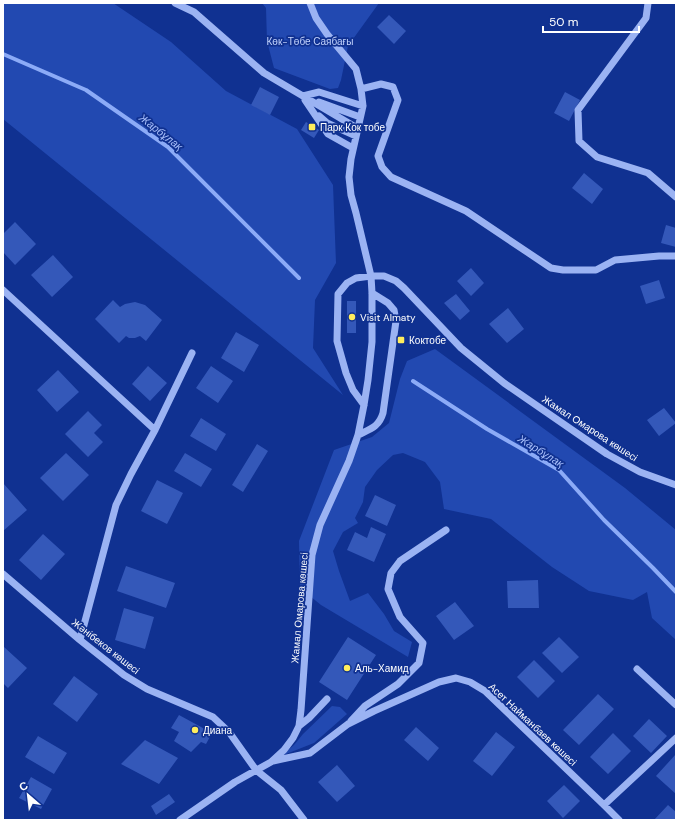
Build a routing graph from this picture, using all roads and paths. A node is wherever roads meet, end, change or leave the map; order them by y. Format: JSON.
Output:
{"nodes":[{"id":1,"x":175,"y":3,"type":"edge"},
{"id":2,"x":310,"y":3,"type":"edge"},
{"id":3,"x":648,"y":3,"type":"edge"},
{"id":4,"x":361,"y":89,"type":"junction"},
{"id":5,"x":303,"y":96,"type":"junction"},
{"id":6,"x":363,"y":106,"type":"junction"},
{"id":7,"x":312,"y":109,"type":"junction"},
{"id":8,"x":360,"y":117,"type":"junction"},
{"id":9,"x":357,"y":128,"type":"junction"},
{"id":10,"x":356,"y":136,"type":"junction"},
{"id":11,"x":353,"y":148,"type":"junction"},
{"id":12,"x":676,"y":197,"type":"edge"},
{"id":13,"x":676,"y":256,"type":"edge"},
{"id":14,"x":371,"y":276,"type":"junction"},
{"id":15,"x":3,"y":290,"type":"edge"},
{"id":16,"x":372,"y":293,"type":"junction"},
{"id":17,"x":192,"y":353,"type":"dead end"},
{"id":18,"x":364,"y":405,"type":"junction"},
{"id":19,"x":156,"y":430,"type":"junction"},
{"id":20,"x":358,"y":436,"type":"junction"},
{"id":21,"x":676,"y":485,"type":"edge"},
{"id":22,"x":446,"y":530,"type":"dead end"},
{"id":23,"x":3,"y":574,"type":"edge"},
{"id":24,"x":80,"y":640,"type":"junction"},
{"id":25,"x":637,"y":669,"type":"dead end"},
{"id":26,"x":328,"y":699,"type":"dead end"},
{"id":27,"x":676,"y":705,"type":"edge"},
{"id":28,"x":348,"y":724,"type":"junction"},
{"id":29,"x":299,"y":726,"type":"junction"},
{"id":30,"x":676,"y":738,"type":"edge"},
{"id":31,"x":270,"y":762,"type":"junction"},
{"id":32,"x":256,"y":770,"type":"junction"},
{"id":33,"x":604,"y":805,"type":"junction"},
{"id":34,"x":180,"y":820,"type":"edge"},
{"id":35,"x":304,"y":820,"type":"edge"},
{"id":36,"x":619,"y":820,"type":"edge"}],
"edges":[{"from":1,"to":5,"type":"street"},
{"from":2,"to":4,"type":"street","name":"Жамал Омарова көшесі"},
{"from":3,"to":12,"type":"street"},
{"from":4,"to":6,"type":"street","name":"Жамал Омарова көшесі"},
{"from":4,"to":13,"type":"street"},
{"from":5,"to":6,"type":"street"},
{"from":5,"to":7,"type":"street"},
{"from":5,"to":8,"type":"street"},
{"from":5,"to":9,"type":"street"},
{"from":6,"to":8,"type":"street","name":"Жамал Омарова көшесі"},
{"from":7,"to":10,"type":"street"},
{"from":7,"to":11,"type":"street"},
{"from":8,"to":9,"type":"street","name":"Жамал Омарова көшесі"},
{"from":9,"to":10,"type":"street","name":"Жамал Омарова көшесі"},
{"from":10,"to":11,"type":"street","name":"Жамал Омарова көшесі"},
{"from":11,"to":14,"type":"street","name":"Жамал Омарова көшесі"},
{"from":14,"to":16,"type":"street","name":"Жамал Омарова көшесі"},
{"from":14,"to":18,"type":"street"},
{"from":14,"to":21,"type":"street","name":"Жамал Омарова көшесі"},
{"from":15,"to":19,"type":"street"},
{"from":16,"to":18,"type":"street","name":"Жамал Омарова көшесі"},
{"from":16,"to":20,"type":"street"},
{"from":17,"to":19,"type":"street"},
{"from":18,"to":20,"type":"street","name":"Жамал Омарова көшесі"},
{"from":19,"to":24,"type":"street"},
{"from":20,"to":29,"type":"street","name":"Жамал Омарова көшесі"},
{"from":22,"to":28,"type":"street"},
{"from":23,"to":24,"type":"street","name":"Жәнібеков көшесі"},
{"from":24,"to":32,"type":"street","name":"Жәнібеков көшесі"},
{"from":25,"to":27,"type":"street"},
{"from":26,"to":29,"type":"street"},
{"from":28,"to":31,"type":"street","name":"Асет Найманбаев көшесі"},
{"from":28,"to":33,"type":"street","name":"Асет Найманбаев көшесі"},
{"from":29,"to":31,"type":"street","name":"Жамал Омарова көшесі"},
{"from":30,"to":33,"type":"street"},
{"from":31,"to":32,"type":"street","name":"Жамал Омарова көшесі"},
{"from":32,"to":34,"type":"street","name":"Жамал Омарова көшесі"},
{"from":32,"to":35,"type":"street","name":"Жәнібеков көшесі"},
{"from":33,"to":36,"type":"street","name":"Асет Найманбаев көшесі"}]}
